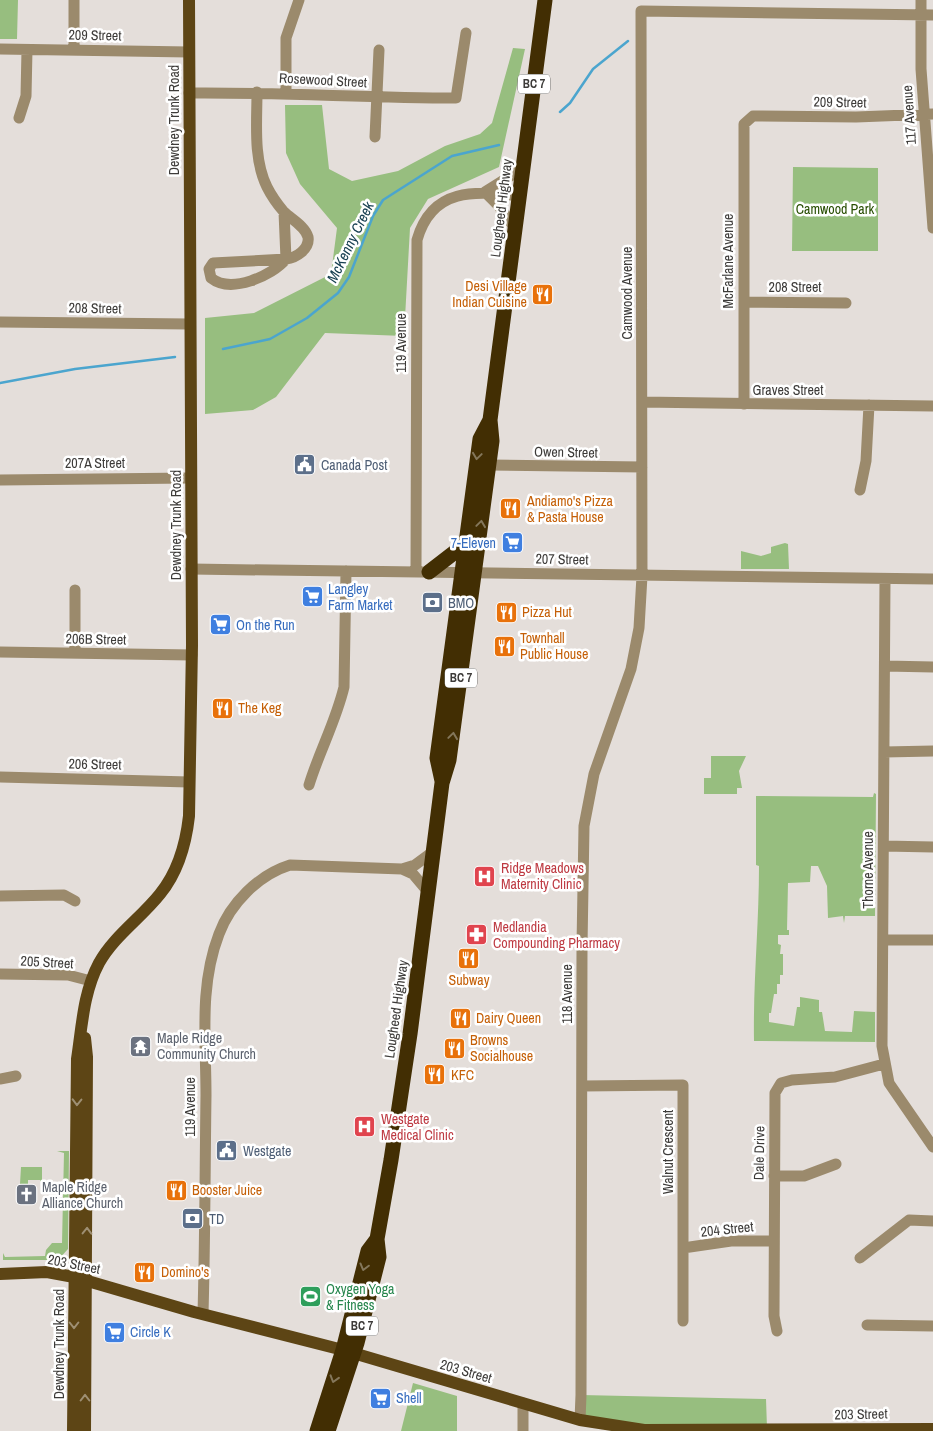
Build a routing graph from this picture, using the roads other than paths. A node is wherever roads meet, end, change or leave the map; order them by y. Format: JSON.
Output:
{"nodes":[{"id":1,"x":74,"y":0,"type":"edge"},
{"id":2,"x":189,"y":0,"type":"edge"},
{"id":3,"x":299,"y":0,"type":"edge"},
{"id":4,"x":545,"y":0,"type":"edge"},
{"id":5,"x":921,"y":0,"type":"edge"},
{"id":6,"x":701,"y":5,"type":"edge"},
{"id":7,"x":920,"y":15,"type":"junction"},
{"id":8,"x":933,"y":15,"type":"edge"},
{"id":9,"x":466,"y":33,"type":"dead end"},
{"id":10,"x":0,"y":49,"type":"edge"},
{"id":11,"x":28,"y":50,"type":"junction"},
{"id":12,"x":74,"y":50,"type":"junction"},
{"id":13,"x":379,"y":50,"type":"dead end"},
{"id":14,"x":189,"y":52,"type":"junction"},
{"id":15,"x":257,"y":92,"type":"junction"},
{"id":16,"x":189,"y":93,"type":"junction"},
{"id":17,"x":286,"y":93,"type":"junction"},
{"id":18,"x":378,"y":98,"type":"junction"},
{"id":19,"x":929,"y":114,"type":"edge"},
{"id":20,"x":19,"y":118,"type":"dead end"},
{"id":21,"x":748,"y":119,"type":"joint"},
{"id":22,"x":375,"y":137,"type":"dead end"},
{"id":23,"x":523,"y":168,"type":"junction"},
{"id":24,"x":485,"y":192,"type":"junction"},
{"id":25,"x":519,"y":196,"type":"junction"},
{"id":26,"x":284,"y":212,"type":"junction"},
{"id":27,"x":515,"y":228,"type":"junction"},
{"id":28,"x":933,"y":228,"type":"edge"},
{"id":29,"x":286,"y":259,"type":"junction"},
{"id":30,"x":744,"y":302,"type":"junction"},
{"id":31,"x":846,"y":303,"type":"dead end"},
{"id":32,"x":0,"y":322,"type":"edge"},
{"id":33,"x":189,"y":324,"type":"junction"},
{"id":34,"x":642,"y":402,"type":"junction"},
{"id":35,"x":744,"y":404,"type":"junction"},
{"id":36,"x":869,"y":406,"type":"junction"},
{"id":37,"x":933,"y":406,"type":"edge"},
{"id":38,"x":490,"y":420,"type":"junction"},
{"id":39,"x":489,"y":465,"type":"junction"},
{"id":40,"x":642,"y":467,"type":"junction"},
{"id":41,"x":190,"y":478,"type":"junction"},
{"id":42,"x":0,"y":480,"type":"edge"},
{"id":43,"x":860,"y":490,"type":"dead end"},
{"id":44,"x":464,"y":545,"type":"junction"},
{"id":45,"x":191,"y":569,"type":"junction"},
{"id":46,"x":346,"y":571,"type":"junction"},
{"id":47,"x":423,"y":571,"type":"junction"},
{"id":48,"x":468,"y":572,"type":"junction"},
{"id":49,"x":642,"y":576,"type":"junction"},
{"id":50,"x":885,"y":579,"type":"junction"},
{"id":51,"x":933,"y":580,"type":"edge"},
{"id":52,"x":75,"y":590,"type":"dead end"},
{"id":53,"x":0,"y":652,"type":"edge"},
{"id":54,"x":75,"y":654,"type":"junction"},
{"id":55,"x":192,"y":655,"type":"junction"},
{"id":56,"x":885,"y":666,"type":"junction"},
{"id":57,"x":933,"y":667,"type":"edge"},
{"id":58,"x":884,"y":752,"type":"junction"},
{"id":59,"x":933,"y":752,"type":"edge"},
{"id":60,"x":0,"y":777,"type":"edge"},
{"id":61,"x":189,"y":782,"type":"junction"},
{"id":62,"x":309,"y":785,"type":"dead end"},
{"id":63,"x":884,"y":846,"type":"junction"},
{"id":64,"x":933,"y":846,"type":"edge"},
{"id":65,"x":434,"y":851,"type":"junction"},
{"id":66,"x":402,"y":869,"type":"junction"},
{"id":67,"x":429,"y":893,"type":"junction"},
{"id":68,"x":0,"y":896,"type":"edge"},
{"id":69,"x":75,"y":901,"type":"dead end"},
{"id":70,"x":883,"y":940,"type":"junction"},
{"id":71,"x":933,"y":940,"type":"edge"},
{"id":72,"x":0,"y":974,"type":"edge"},
{"id":73,"x":91,"y":981,"type":"junction"},
{"id":74,"x":884,"y":1064,"type":"junction"},
{"id":75,"x":16,"y":1076,"type":"dead end"},
{"id":76,"x":0,"y":1079,"type":"edge"},
{"id":77,"x":582,"y":1086,"type":"junction"},
{"id":78,"x":932,"y":1145,"type":"edge"},
{"id":79,"x":836,"y":1164,"type":"dead end"},
{"id":80,"x":774,"y":1176,"type":"junction"},
{"id":81,"x":933,"y":1221,"type":"edge"},
{"id":82,"x":774,"y":1241,"type":"junction"},
{"id":83,"x":682,"y":1248,"type":"junction"},
{"id":84,"x":860,"y":1258,"type":"dead end"},
{"id":85,"x":0,"y":1274,"type":"edge"},
{"id":86,"x":80,"y":1278,"type":"junction"},
{"id":87,"x":203,"y":1314,"type":"junction"},
{"id":88,"x":683,"y":1321,"type":"dead end"},
{"id":89,"x":867,"y":1325,"type":"dead end"},
{"id":90,"x":933,"y":1326,"type":"edge"},
{"id":91,"x":777,"y":1331,"type":"dead end"},
{"id":92,"x":348,"y":1351,"type":"junction"},
{"id":93,"x":523,"y":1403,"type":"junction"},
{"id":94,"x":580,"y":1420,"type":"junction"},
{"id":95,"x":933,"y":1429,"type":"edge"},
{"id":96,"x":723,"y":1430,"type":"edge"},
{"id":97,"x":846,"y":1430,"type":"edge"},
{"id":98,"x":73,"y":1431,"type":"edge"},
{"id":99,"x":85,"y":1431,"type":"edge"},
{"id":100,"x":317,"y":1431,"type":"edge"},
{"id":101,"x":328,"y":1431,"type":"edge"},
{"id":102,"x":523,"y":1431,"type":"edge"}],
"edges":[{"from":1,"to":12,"type":"street"},
{"from":2,"to":14,"type":"main road","name":"Dewdney Trunk Road"},
{"from":3,"to":17,"type":"street"},
{"from":4,"to":23,"type":"highway","name":"Lougheed Highway","number":"BC 7"},
{"from":5,"to":7,"type":"street","name":"117 Avenue"},
{"from":6,"to":7,"type":"street"},
{"from":6,"to":34,"type":"street","name":"Camwood Avenue"},
{"from":7,"to":8,"type":"street"},
{"from":7,"to":19,"type":"street","name":"117 Avenue"},
{"from":9,"to":18,"type":"street","name":"Rosewood Street"},
{"from":10,"to":11,"type":"street","name":"209 Street"},
{"from":11,"to":12,"type":"street","name":"209 Street"},
{"from":11,"to":20,"type":"street"},
{"from":12,"to":14,"type":"street","name":"209 Street"},
{"from":13,"to":18,"type":"street"},
{"from":14,"to":16,"type":"main road","name":"Dewdney Trunk Road"},
{"from":15,"to":16,"type":"street","name":"Rosewood Street"},
{"from":15,"to":17,"type":"street","name":"Rosewood Street"},
{"from":15,"to":26,"type":"street"},
{"from":16,"to":33,"type":"main road","name":"Dewdney Trunk Road"},
{"from":17,"to":18,"type":"street","name":"Rosewood Street"},
{"from":18,"to":22,"type":"street"},
{"from":19,"to":21,"type":"street","name":"209 Street"},
{"from":19,"to":28,"type":"street","name":"117 Avenue"},
{"from":21,"to":30,"type":"street","name":"McFarlane Avenue"},
{"from":23,"to":24,"type":"street"},
{"from":23,"to":25,"type":"highway","name":"Lougheed Highway","number":"BC 7"},
{"from":24,"to":25,"type":"street","name":"119 Avenue"},
{"from":24,"to":27,"type":"street"},
{"from":24,"to":47,"type":"street","name":"119 Avenue"},
{"from":25,"to":27,"type":"highway","name":"Lougheed Highway","number":"BC 7"},
{"from":26,"to":29,"type":"street"},
{"from":26,"to":29,"type":"street"},
{"from":27,"to":38,"type":"highway","name":"Lougheed Highway","number":"BC 7"},
{"from":29,"to":29,"type":"street"},
{"from":30,"to":31,"type":"street","name":"208 Street"},
{"from":30,"to":35,"type":"street","name":"McFarlane Avenue"},
{"from":32,"to":33,"type":"street","name":"208 Street"},
{"from":33,"to":41,"type":"main road","name":"Dewdney Trunk Road"},
{"from":34,"to":35,"type":"street","name":"Graves Street"},
{"from":34,"to":40,"type":"street","name":"Camwood Avenue"},
{"from":35,"to":36,"type":"street","name":"Graves Street"},
{"from":36,"to":37,"type":"street","name":"Graves Street"},
{"from":36,"to":43,"type":"street"},
{"from":38,"to":39,"type":"highway","name":"Lougheed Highway","number":"BC 7"},
{"from":38,"to":44,"type":"highway","name":"Lougheed Highway","number":"BC 7","one_way":true},
{"from":39,"to":40,"type":"street","name":"Owen Street"},
{"from":48,"to":39,"type":"highway","name":"Lougheed Highway","number":"BC 7","one_way":true},
{"from":40,"to":49,"type":"street","name":"Camwood Avenue"},
{"from":41,"to":42,"type":"street","name":"207A Street"},
{"from":41,"to":45,"type":"main road","name":"Dewdney Trunk Road"},
{"from":44,"to":47,"type":"highway"},
{"from":44,"to":48,"type":"highway","name":"Lougheed Highway","number":"BC 7"},
{"from":45,"to":46,"type":"street","name":"207 Street"},
{"from":45,"to":55,"type":"main road","name":"Dewdney Trunk Road"},
{"from":46,"to":47,"type":"street","name":"207 Street"},
{"from":46,"to":62,"type":"street"},
{"from":47,"to":48,"type":"street","name":"207 Street"},
{"from":48,"to":49,"type":"street","name":"207 Street"},
{"from":48,"to":65,"type":"highway","name":"Lougheed Highway","number":"BC 7"},
{"from":49,"to":50,"type":"street","name":"207 Street"},
{"from":49,"to":77,"type":"street","name":"118 Avenue"},
{"from":50,"to":51,"type":"street","name":"207 Street"},
{"from":50,"to":56,"type":"street","name":"Thorne Avenue"},
{"from":52,"to":54,"type":"street"},
{"from":53,"to":54,"type":"street","name":"206B Street"},
{"from":54,"to":55,"type":"street","name":"206B Street"},
{"from":55,"to":61,"type":"main road","name":"Dewdney Trunk Road"},
{"from":56,"to":57,"type":"street"},
{"from":56,"to":58,"type":"street","name":"Thorne Avenue"},
{"from":58,"to":59,"type":"street"},
{"from":58,"to":63,"type":"street","name":"Thorne Avenue"},
{"from":60,"to":61,"type":"street","name":"206 Street"},
{"from":61,"to":73,"type":"main road","name":"Dewdney Trunk Road"},
{"from":63,"to":64,"type":"street"},
{"from":63,"to":70,"type":"street","name":"Thorne Avenue"},
{"from":65,"to":66,"type":"street"},
{"from":65,"to":67,"type":"highway","name":"Lougheed Highway","number":"BC 7"},
{"from":66,"to":67,"type":"street"},
{"from":66,"to":87,"type":"street","name":"119 Avenue"},
{"from":67,"to":92,"type":"highway","name":"Lougheed Highway","number":"BC 7"},
{"from":68,"to":69,"type":"street"},
{"from":70,"to":71,"type":"street"},
{"from":70,"to":74,"type":"street","name":"Thorne Avenue"},
{"from":72,"to":73,"type":"street","name":"205 Street"},
{"from":73,"to":86,"type":"main road","name":"Dewdney Trunk Road"},
{"from":74,"to":78,"type":"street","name":"Thorne Avenue"},
{"from":74,"to":80,"type":"street","name":"Dale Drive"},
{"from":75,"to":76,"type":"street"},
{"from":77,"to":83,"type":"street","name":"Walnut Crescent"},
{"from":77,"to":94,"type":"street","name":"118 Avenue"},
{"from":79,"to":80,"type":"street"},
{"from":80,"to":82,"type":"street","name":"Dale Drive"},
{"from":81,"to":84,"type":"street"},
{"from":82,"to":83,"type":"street","name":"204 Street"},
{"from":82,"to":91,"type":"street","name":"Dale Drive"},
{"from":83,"to":88,"type":"street","name":"Walnut Crescent"},
{"from":85,"to":86,"type":"main road","name":"203 Street"},
{"from":86,"to":87,"type":"main road","name":"203 Street"},
{"from":86,"to":98,"type":"main road","name":"Dewdney Trunk Road","one_way":true},
{"from":99,"to":86,"type":"main road","name":"Dewdney Trunk Road","one_way":true},
{"from":87,"to":92,"type":"main road","name":"203 Street"},
{"from":89,"to":90,"type":"street"},
{"from":92,"to":93,"type":"main road","name":"203 Street"},
{"from":92,"to":100,"type":"highway","name":"Lougheed Highway","number":"BC 7","one_way":true},
{"from":92,"to":101,"type":"highway","name":"Lougheed Highway","number":"BC 7"},
{"from":93,"to":94,"type":"main road","name":"203 Street"},
{"from":93,"to":102,"type":"street"},
{"from":94,"to":96,"type":"main road","name":"203 Street"},
{"from":95,"to":97,"type":"main road","name":"203 Street"},
{"from":96,"to":97,"type":"main road","name":"203 Street"}]}
